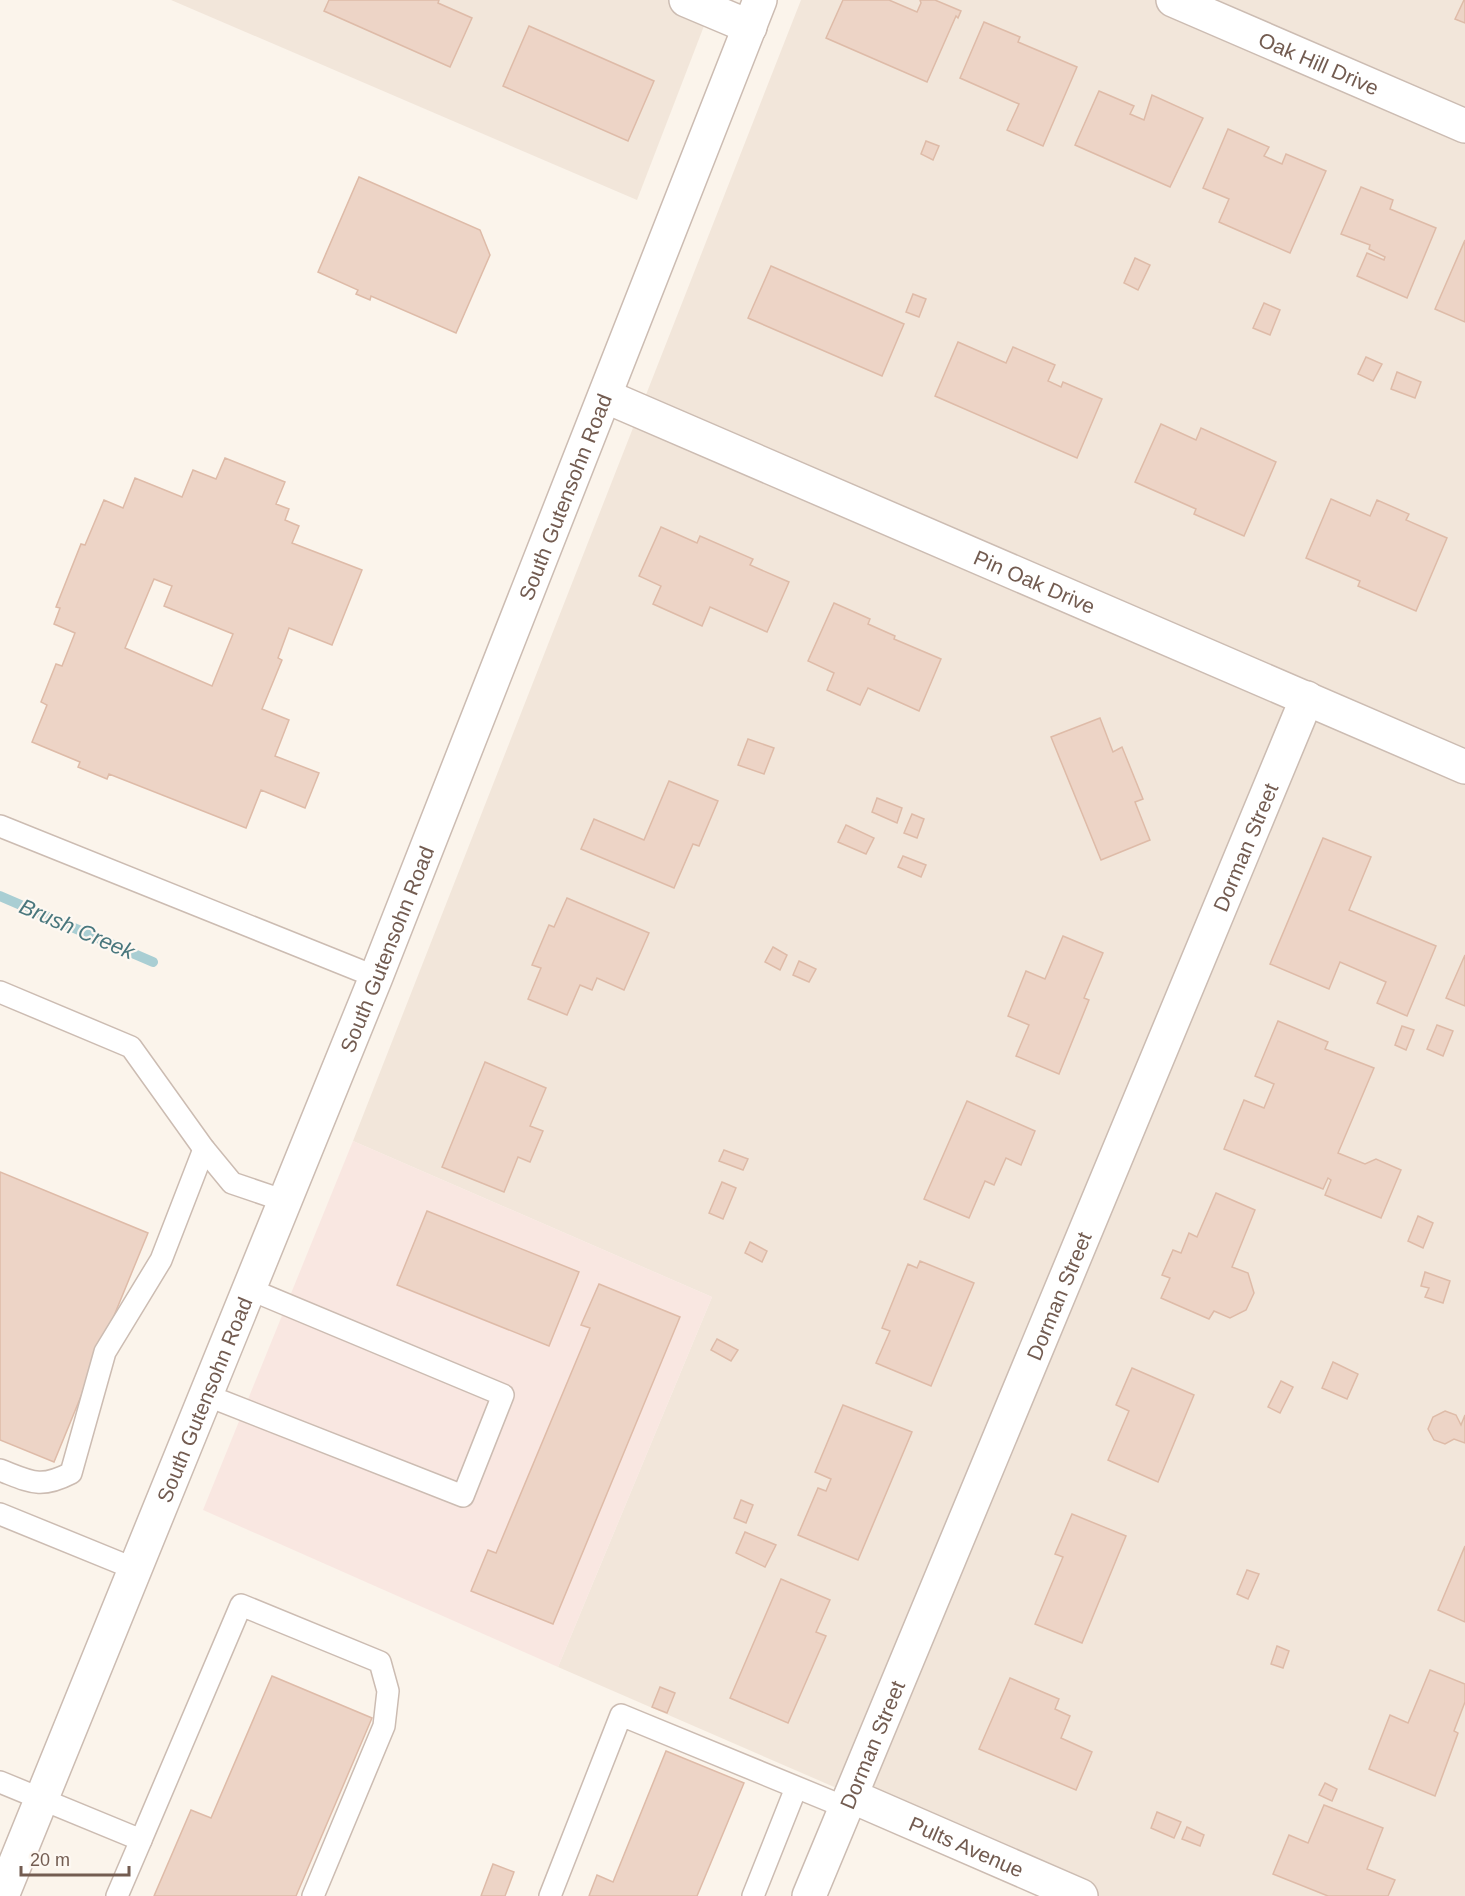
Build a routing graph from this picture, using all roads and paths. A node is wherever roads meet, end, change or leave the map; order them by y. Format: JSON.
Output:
{"nodes":[{"id":1,"x":686,"y":0,"type":"edge"},
{"id":2,"x":1173,"y":0,"type":"edge"},
{"id":3,"x":755,"y":14,"type":"edge"},
{"id":4,"x":1465,"y":126,"type":"edge"},
{"id":5,"x":605,"y":396,"type":"junction"},
{"id":6,"x":1307,"y":698,"type":"junction"},
{"id":7,"x":1465,"y":767,"type":"edge"},
{"id":8,"x":0,"y":826,"type":"edge"},
{"id":9,"x":376,"y":977,"type":"junction"},
{"id":10,"x":0,"y":992,"type":"edge"},
{"id":11,"x":204,"y":1149,"type":"junction"},
{"id":12,"x":285,"y":1201,"type":"junction"},
{"id":13,"x":249,"y":1289,"type":"junction"},
{"id":14,"x":206,"y":1395,"type":"junction"},
{"id":15,"x":0,"y":1470,"type":"edge"},
{"id":16,"x":0,"y":1514,"type":"edge"},
{"id":17,"x":135,"y":1569,"type":"junction"},
{"id":18,"x":0,"y":1782,"type":"edge"},
{"id":19,"x":796,"y":1788,"type":"junction"},
{"id":20,"x":41,"y":1798,"type":"junction"},
{"id":21,"x":849,"y":1802,"type":"junction"},
{"id":22,"x":141,"y":1839,"type":"junction"},
{"id":23,"x":2,"y":1896,"type":"edge"},
{"id":24,"x":117,"y":1896,"type":"edge"},
{"id":25,"x":313,"y":1896,"type":"edge"},
{"id":26,"x":550,"y":1896,"type":"edge"},
{"id":27,"x":753,"y":1896,"type":"edge"},
{"id":28,"x":809,"y":1896,"type":"edge"},
{"id":29,"x":1081,"y":1896,"type":"edge"}],
"edges":[{"from":1,"to":3,"type":"street"},
{"from":2,"to":4,"type":"street","name":"Oak Hill Drive"},
{"from":3,"to":5,"type":"street","name":"South Gutensohn Road"},
{"from":5,"to":6,"type":"street","name":"Pin Oak Drive"},
{"from":5,"to":9,"type":"street","name":"South Gutensohn Road"},
{"from":6,"to":7,"type":"street","name":"Pin Oak Drive"},
{"from":6,"to":21,"type":"street","name":"Dorman Street"},
{"from":8,"to":9,"type":"lane"},
{"from":9,"to":12,"type":"street","name":"South Gutensohn Road"},
{"from":10,"to":11,"type":"lane"},
{"from":11,"to":12,"type":"lane"},
{"from":11,"to":15,"type":"lane"},
{"from":12,"to":13,"type":"street","name":"South Gutensohn Road"},
{"from":13,"to":14,"type":"street","name":"South Gutensohn Road"},
{"from":13,"to":14,"type":"lane"},
{"from":14,"to":17,"type":"street","name":"South Gutensohn Road"},
{"from":16,"to":17,"type":"lane"},
{"from":17,"to":20,"type":"street","name":"South Gutensohn Road"},
{"from":18,"to":20,"type":"lane"},
{"from":19,"to":21,"type":"lane"},
{"from":19,"to":26,"type":"lane"},
{"from":19,"to":27,"type":"lane"},
{"from":20,"to":22,"type":"lane"},
{"from":20,"to":23,"type":"street","name":"South Gutensohn Road"},
{"from":21,"to":28,"type":"street","name":"Dorman Street"},
{"from":21,"to":29,"type":"street","name":"Pults Avenue"},
{"from":22,"to":24,"type":"lane"},
{"from":22,"to":25,"type":"lane"}]}
